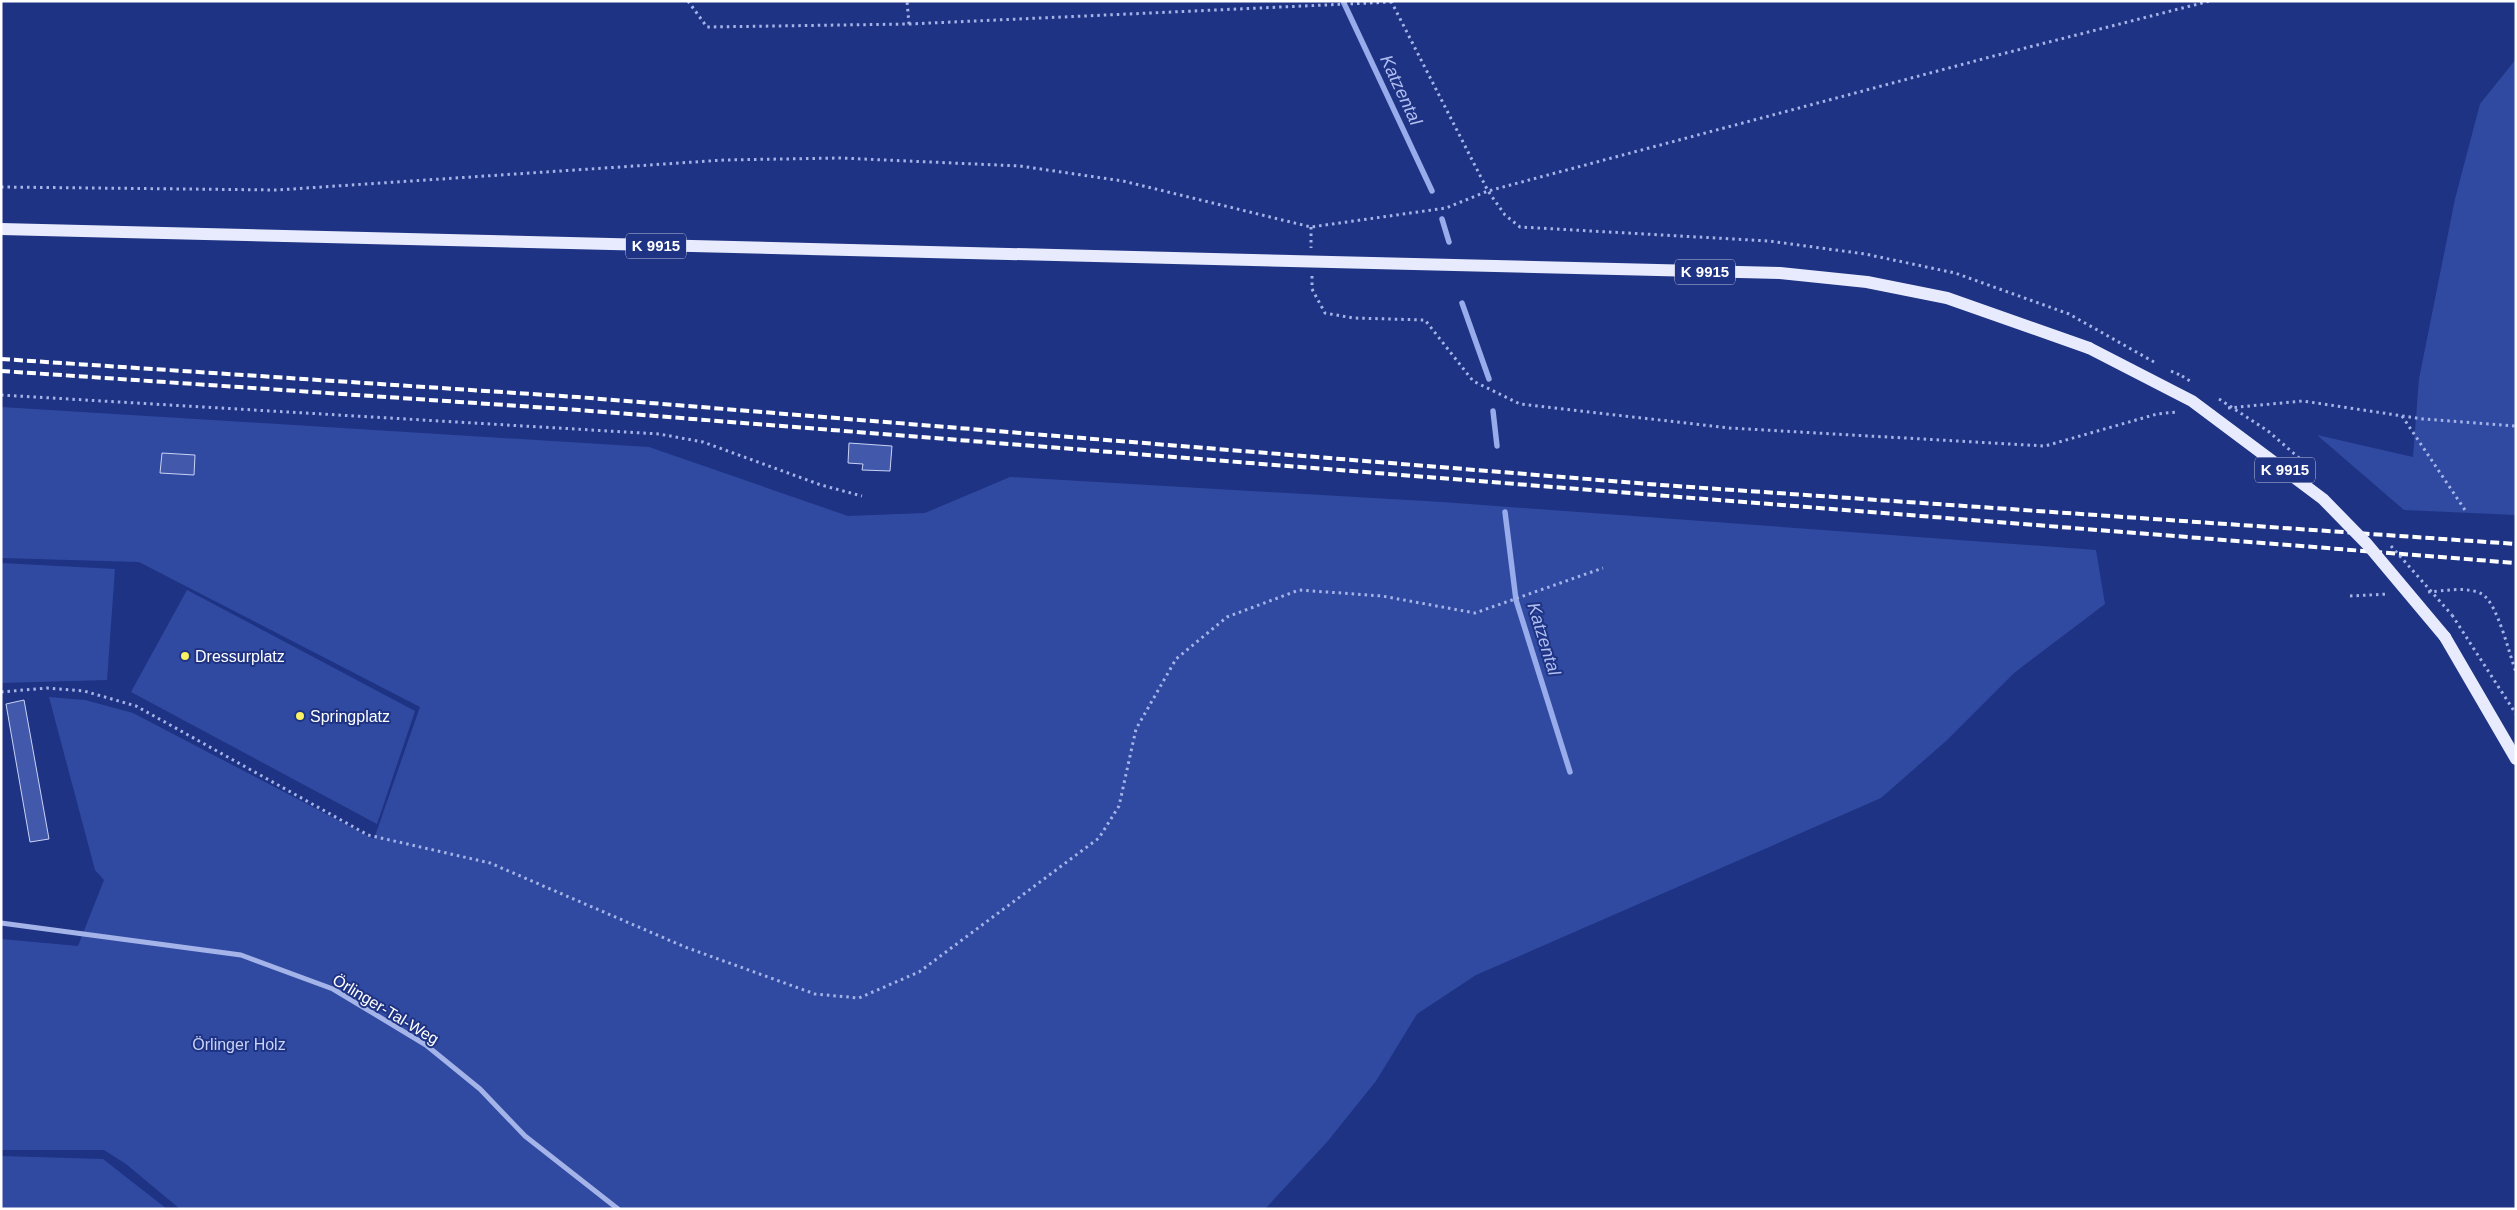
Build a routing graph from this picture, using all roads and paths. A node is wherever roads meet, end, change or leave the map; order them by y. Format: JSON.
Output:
{"nodes":[{"id":1,"x":688,"y":1,"type":"edge"},
{"id":2,"x":907,"y":1,"type":"edge"},
{"id":3,"x":1391,"y":1,"type":"edge"},
{"id":4,"x":2210,"y":1,"type":"edge"},
{"id":5,"x":909,"y":24,"type":"junction"},
{"id":6,"x":1,"y":187,"type":"edge"},
{"id":7,"x":1488,"y":191,"type":"junction"},
{"id":8,"x":1520,"y":227,"type":"dead end"},
{"id":9,"x":1,"y":229,"type":"edge"},
{"id":10,"x":1312,"y":263,"type":"junction"},
{"id":11,"x":1,"y":395,"type":"edge"},
{"id":12,"x":2225,"y":408,"type":"dead end"},
{"id":13,"x":2186,"y":411,"type":"dead end"},
{"id":14,"x":2402,"y":416,"type":"junction"},
{"id":15,"x":2516,"y":426,"type":"edge"},
{"id":16,"x":862,"y":496,"type":"dead end"},
{"id":17,"x":2467,"y":513,"type":"dead end"},
{"id":18,"x":1603,"y":568,"type":"dead end"},
{"id":19,"x":2419,"y":593,"type":"dead end"},
{"id":20,"x":2399,"y":594,"type":"dead end"},
{"id":21,"x":2350,"y":596,"type":"dead end"},
{"id":22,"x":2452,"y":614,"type":"dead end"},
{"id":23,"x":2516,"y":672,"type":"edge"},
{"id":24,"x":1,"y":692,"type":"edge"},
{"id":25,"x":2516,"y":714,"type":"edge"},
{"id":26,"x":2516,"y":759,"type":"edge"},
{"id":27,"x":1,"y":923,"type":"edge"},
{"id":28,"x":618,"y":1209,"type":"edge"}],
"edges":[{"from":1,"to":5,"type":"path"},
{"from":2,"to":5,"type":"path"},
{"from":3,"to":5,"type":"path"},
{"from":3,"to":7,"type":"path"},
{"from":4,"to":7,"type":"path"},
{"from":6,"to":7,"type":"path"},
{"from":7,"to":8,"type":"path"},
{"from":9,"to":10,"type":"main road","number":"K 9915"},
{"from":10,"to":13,"type":"path"},
{"from":10,"to":26,"type":"main road","number":"K 9915","bridge":true},
{"from":11,"to":16,"type":"path"},
{"from":12,"to":14,"type":"path"},
{"from":14,"to":15,"type":"path"},
{"from":14,"to":17,"type":"path"},
{"from":18,"to":24,"type":"path"},
{"from":19,"to":23,"type":"path"},
{"from":20,"to":21,"type":"path"},
{"from":22,"to":25,"type":"path"},
{"from":27,"to":28,"type":"street","name":"Örlinger-Tal-Weg"}]}
